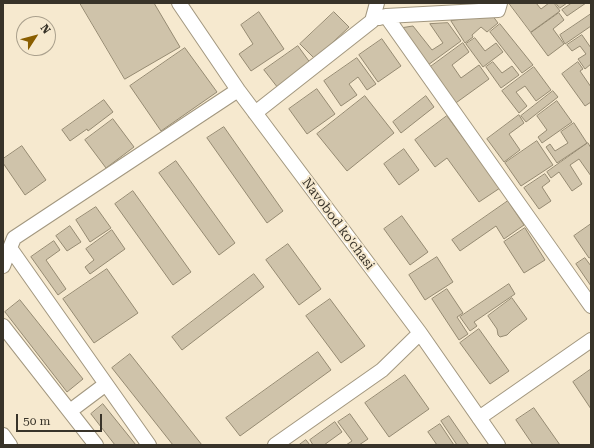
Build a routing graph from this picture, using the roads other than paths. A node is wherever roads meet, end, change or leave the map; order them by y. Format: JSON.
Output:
{"nodes":[{"id":1,"x":179,"y":3,"type":"edge"},
{"id":2,"x":377,"y":3,"type":"edge"},
{"id":3,"x":500,"y":3,"type":"edge"},
{"id":4,"x":386,"y":16,"type":"junction"},
{"id":5,"x":372,"y":21,"type":"junction"},
{"id":6,"x":238,"y":90,"type":"junction"},
{"id":7,"x":255,"y":113,"type":"junction"},
{"id":8,"x":9,"y":243,"type":"edge"},
{"id":9,"x":3,"y":266,"type":"edge"},
{"id":10,"x":591,"y":306,"type":"edge"},
{"id":11,"x":3,"y":326,"type":"edge"},
{"id":12,"x":420,"y":333,"type":"junction"},
{"id":13,"x":591,"y":340,"type":"edge"},
{"id":14,"x":106,"y":384,"type":"junction"},
{"id":15,"x":70,"y":411,"type":"junction"},
{"id":16,"x":479,"y":418,"type":"junction"},
{"id":17,"x":3,"y":435,"type":"edge"},
{"id":18,"x":10,"y":445,"type":"edge"},
{"id":19,"x":96,"y":445,"type":"edge"},
{"id":20,"x":149,"y":445,"type":"edge"},
{"id":21,"x":275,"y":445,"type":"edge"},
{"id":22,"x":498,"y":445,"type":"edge"}],
"edges":[{"from":1,"to":6,"type":"street","name":"Navobod ko'chasi"},
{"from":2,"to":5,"type":"street"},
{"from":3,"to":4,"type":"street"},
{"from":4,"to":5,"type":"street"},
{"from":4,"to":10,"type":"street"},
{"from":5,"to":7,"type":"street"},
{"from":6,"to":7,"type":"street","name":"Navobod ko'chasi"},
{"from":6,"to":8,"type":"street"},
{"from":7,"to":12,"type":"street","name":"Navobod ko'chasi"},
{"from":8,"to":9,"type":"street"},
{"from":8,"to":14,"type":"street"},
{"from":11,"to":15,"type":"street"},
{"from":12,"to":16,"type":"street","name":"Navobod ko'chasi"},
{"from":12,"to":21,"type":"street"},
{"from":13,"to":16,"type":"street"},
{"from":14,"to":15,"type":"street"},
{"from":14,"to":20,"type":"street"},
{"from":15,"to":19,"type":"street"},
{"from":16,"to":22,"type":"street","name":"Navobod ko'chasi"},
{"from":17,"to":18,"type":"street"}]}
